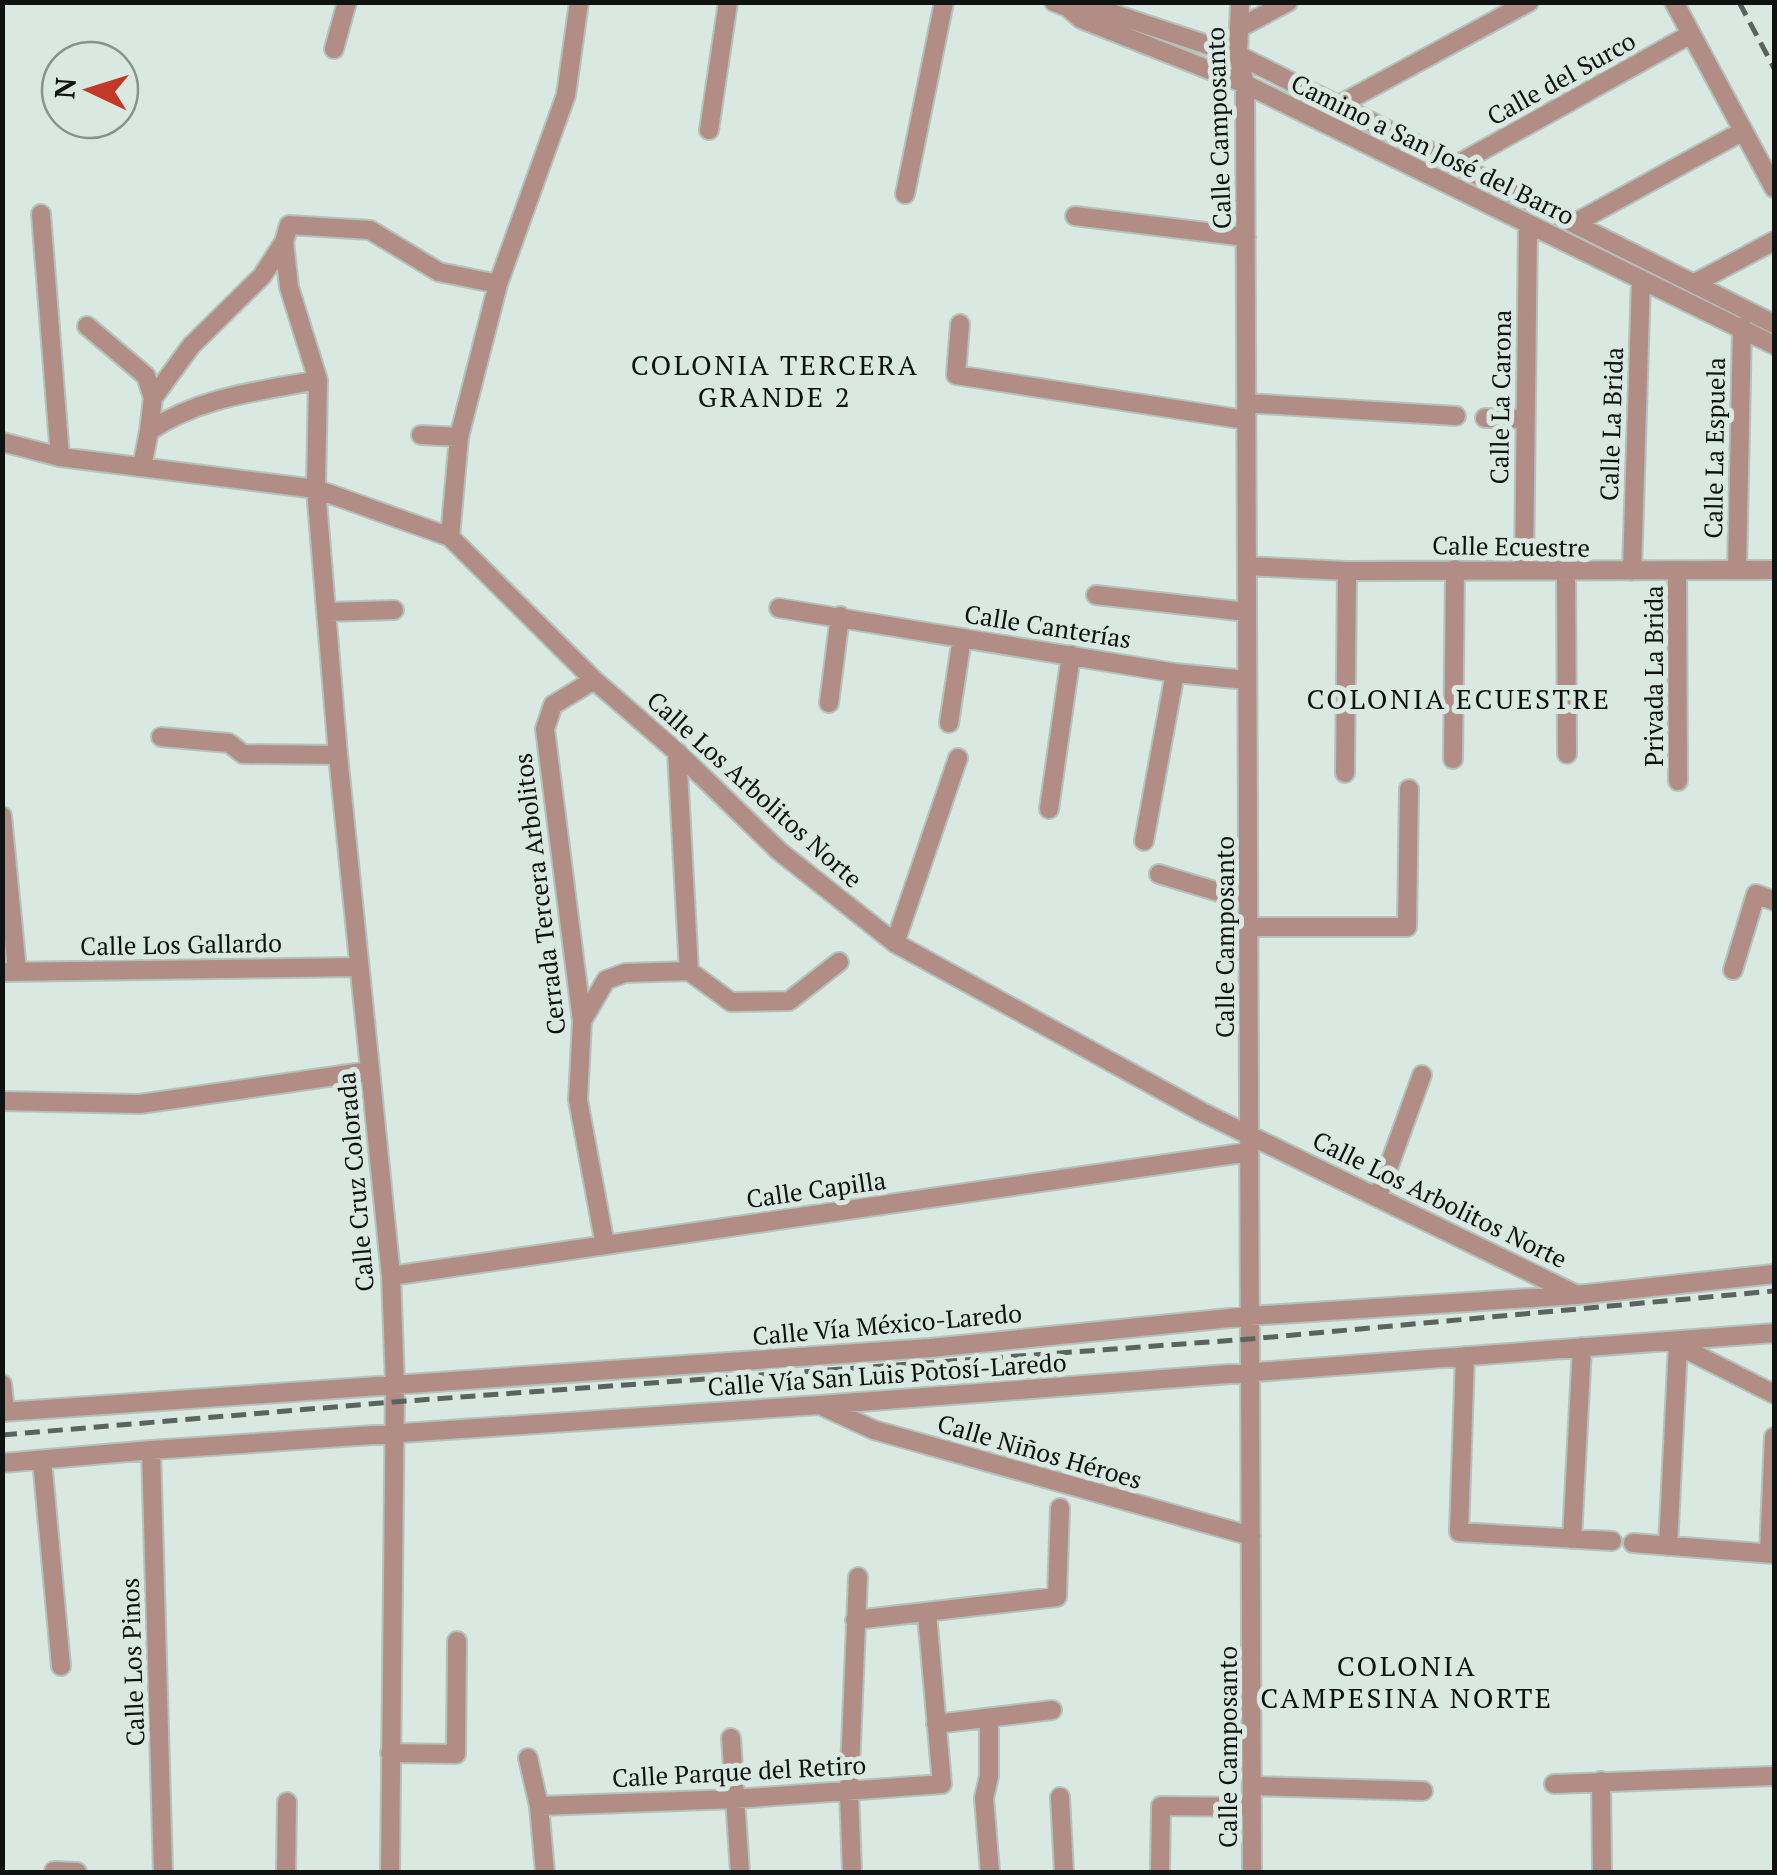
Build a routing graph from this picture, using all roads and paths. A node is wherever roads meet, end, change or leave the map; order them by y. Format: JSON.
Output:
{"nodes":[{"id":1,"x":347,"y":2,"type":"edge"},
{"id":2,"x":579,"y":2,"type":"edge"},
{"id":3,"x":728,"y":2,"type":"edge"},
{"id":4,"x":944,"y":2,"type":"edge"},
{"id":5,"x":1240,"y":2,"type":"edge"},
{"id":6,"x":1288,"y":2,"type":"edge"},
{"id":7,"x":1529,"y":2,"type":"edge"},
{"id":8,"x":1674,"y":2,"type":"edge"},
{"id":9,"x":1060,"y":5,"type":"edge"},
{"id":10,"x":1128,"y":11,"type":"edge"},
{"id":11,"x":1239,"y":28,"type":"junction"},
{"id":12,"x":1691,"y":34,"type":"junction"},
{"id":13,"x":334,"y":49,"type":"dead end"},
{"id":14,"x":1238,"y":55,"type":"junction"},
{"id":15,"x":1245,"y":84,"type":"junction"},
{"id":16,"x":1336,"y":106,"type":"junction"},
{"id":17,"x":709,"y":130,"type":"dead end"},
{"id":18,"x":1743,"y":130,"type":"junction"},
{"id":19,"x":1456,"y":165,"type":"junction"},
{"id":20,"x":1774,"y":188,"type":"edge"},
{"id":21,"x":905,"y":194,"type":"dead end"},
{"id":22,"x":41,"y":214,"type":"dead end"},
{"id":23,"x":1076,"y":216,"type":"dead end"},
{"id":24,"x":1528,"y":224,"type":"junction"},
{"id":25,"x":1574,"y":224,"type":"junction"},
{"id":26,"x":287,"y":234,"type":"junction"},
{"id":27,"x":1246,"y":237,"type":"junction"},
{"id":28,"x":1774,"y":242,"type":"edge"},
{"id":29,"x":1641,"y":279,"type":"junction"},
{"id":30,"x":1694,"y":283,"type":"junction"},
{"id":31,"x":498,"y":284,"type":"junction"},
{"id":32,"x":960,"y":324,"type":"dead end"},
{"id":33,"x":1774,"y":324,"type":"edge"},
{"id":34,"x":88,"y":326,"type":"dead end"},
{"id":35,"x":1742,"y":328,"type":"junction"},
{"id":36,"x":1774,"y":345,"type":"edge"},
{"id":37,"x":318,"y":380,"type":"junction"},
{"id":38,"x":152,"y":398,"type":"junction"},
{"id":39,"x":1246,"y":412,"type":"junction"},
{"id":40,"x":1456,"y":416,"type":"dead end"},
{"id":41,"x":1485,"y":418,"type":"dead end"},
{"id":42,"x":1525,"y":419,"type":"junction"},
{"id":43,"x":149,"y":431,"type":"junction"},
{"id":44,"x":420,"y":435,"type":"dead end"},
{"id":45,"x":459,"y":437,"type":"junction"},
{"id":46,"x":2,"y":442,"type":"edge"},
{"id":47,"x":60,"y":457,"type":"junction"},
{"id":48,"x":142,"y":467,"type":"junction"},
{"id":49,"x":316,"y":489,"type":"junction"},
{"id":50,"x":450,"y":537,"type":"junction"},
{"id":51,"x":1247,"y":566,"type":"junction"},
{"id":52,"x":1455,"y":569,"type":"junction"},
{"id":53,"x":1347,"y":570,"type":"junction"},
{"id":54,"x":1524,"y":570,"type":"junction"},
{"id":55,"x":1737,"y":570,"type":"junction"},
{"id":56,"x":1774,"y":570,"type":"edge"},
{"id":57,"x":1632,"y":571,"type":"junction"},
{"id":58,"x":1677,"y":571,"type":"junction"},
{"id":59,"x":1566,"y":572,"type":"junction"},
{"id":60,"x":1096,"y":595,"type":"dead end"},
{"id":61,"x":780,"y":608,"type":"dead end"},
{"id":62,"x":394,"y":610,"type":"dead end"},
{"id":63,"x":326,"y":612,"type":"junction"},
{"id":64,"x":1247,"y":612,"type":"junction"},
{"id":65,"x":840,"y":616,"type":"junction"},
{"id":66,"x":962,"y":638,"type":"junction"},
{"id":67,"x":1071,"y":655,"type":"junction"},
{"id":68,"x":1175,"y":673,"type":"junction"},
{"id":69,"x":594,"y":680,"type":"junction"},
{"id":70,"x":1248,"y":680,"type":"junction"},
{"id":71,"x":829,"y":702,"type":"dead end"},
{"id":72,"x":949,"y":723,"type":"dead end"},
{"id":73,"x":160,"y":737,"type":"dead end"},
{"id":74,"x":677,"y":752,"type":"junction"},
{"id":75,"x":1568,"y":754,"type":"dead end"},
{"id":76,"x":338,"y":756,"type":"junction"},
{"id":77,"x":958,"y":758,"type":"dead end"},
{"id":78,"x":1454,"y":760,"type":"dead end"},
{"id":79,"x":1345,"y":773,"type":"dead end"},
{"id":80,"x":1678,"y":781,"type":"dead end"},
{"id":81,"x":1409,"y":789,"type":"dead end"},
{"id":82,"x":1049,"y":809,"type":"dead end"},
{"id":83,"x":2,"y":816,"type":"edge"},
{"id":84,"x":1144,"y":842,"type":"dead end"},
{"id":85,"x":1159,"y":874,"type":"dead end"},
{"id":86,"x":1248,"y":900,"type":"junction"},
{"id":87,"x":1774,"y":901,"type":"edge"},
{"id":88,"x":1248,"y":927,"type":"junction"},
{"id":89,"x":895,"y":943,"type":"junction"},
{"id":90,"x":840,"y":962,"type":"dead end"},
{"id":91,"x":360,"y":968,"type":"junction"},
{"id":92,"x":1733,"y":970,"type":"dead end"},
{"id":93,"x":690,"y":971,"type":"junction"},
{"id":94,"x":10,"y":972,"type":"edge"},
{"id":95,"x":582,"y":1022,"type":"junction"},
{"id":96,"x":370,"y":1071,"type":"junction"},
{"id":97,"x":1422,"y":1075,"type":"dead end"},
{"id":98,"x":2,"y":1101,"type":"edge"},
{"id":99,"x":1250,"y":1142,"type":"junction"},
{"id":100,"x":1378,"y":1196,"type":"junction"},
{"id":101,"x":605,"y":1244,"type":"junction"},
{"id":102,"x":1774,"y":1274,"type":"edge"},
{"id":103,"x":391,"y":1276,"type":"junction"},
{"id":104,"x":1577,"y":1295,"type":"junction"},
{"id":105,"x":1250,"y":1316,"type":"junction"},
{"id":106,"x":1774,"y":1333,"type":"edge"},
{"id":107,"x":1673,"y":1343,"type":"junction"},
{"id":108,"x":1582,"y":1347,"type":"junction"},
{"id":109,"x":1465,"y":1356,"type":"junction"},
{"id":110,"x":1250,"y":1372,"type":"junction"},
{"id":111,"x":2,"y":1384,"type":"edge"},
{"id":112,"x":395,"y":1384,"type":"junction"},
{"id":113,"x":1774,"y":1393,"type":"edge"},
{"id":114,"x":820,"y":1405,"type":"junction"},
{"id":115,"x":4,"y":1412,"type":"edge"},
{"id":116,"x":394,"y":1434,"type":"junction"},
{"id":117,"x":1774,"y":1437,"type":"edge"},
{"id":118,"x":151,"y":1450,"type":"junction"},
{"id":119,"x":42,"y":1460,"type":"junction"},
{"id":120,"x":2,"y":1464,"type":"edge"},
{"id":121,"x":1060,"y":1508,"type":"dead end"},
{"id":122,"x":1251,"y":1536,"type":"junction"},
{"id":123,"x":1572,"y":1539,"type":"junction"},
{"id":124,"x":1612,"y":1541,"type":"dead end"},
{"id":125,"x":1633,"y":1543,"type":"dead end"},
{"id":126,"x":1668,"y":1546,"type":"junction"},
{"id":127,"x":1772,"y":1554,"type":"edge"},
{"id":128,"x":858,"y":1577,"type":"dead end"},
{"id":129,"x":927,"y":1614,"type":"junction"},
{"id":130,"x":855,"y":1620,"type":"junction"},
{"id":131,"x":457,"y":1641,"type":"dead end"},
{"id":132,"x":62,"y":1666,"type":"dead end"},
{"id":133,"x":1052,"y":1710,"type":"dead end"},
{"id":134,"x":989,"y":1718,"type":"junction"},
{"id":135,"x":936,"y":1724,"type":"junction"},
{"id":136,"x":731,"y":1738,"type":"dead end"},
{"id":137,"x":390,"y":1753,"type":"junction"},
{"id":138,"x":528,"y":1758,"type":"dead end"},
{"id":139,"x":1774,"y":1776,"type":"edge"},
{"id":140,"x":1601,"y":1781,"type":"junction"},
{"id":141,"x":1554,"y":1784,"type":"dead end"},
{"id":142,"x":1252,"y":1786,"type":"junction"},
{"id":143,"x":1423,"y":1791,"type":"dead end"},
{"id":144,"x":849,"y":1792,"type":"junction"},
{"id":145,"x":736,"y":1798,"type":"junction"},
{"id":146,"x":1060,"y":1798,"type":"dead end"},
{"id":147,"x":287,"y":1802,"type":"dead end"},
{"id":148,"x":540,"y":1806,"type":"junction"},
{"id":149,"x":1252,"y":1807,"type":"junction"},
{"id":150,"x":1160,"y":1870,"type":"dead end"},
{"id":151,"x":54,"y":1871,"type":"edge"},
{"id":152,"x":77,"y":1872,"type":"edge"},
{"id":153,"x":163,"y":1872,"type":"edge"},
{"id":154,"x":286,"y":1872,"type":"edge"},
{"id":155,"x":390,"y":1872,"type":"edge"},
{"id":156,"x":545,"y":1872,"type":"edge"},
{"id":157,"x":740,"y":1872,"type":"edge"},
{"id":158,"x":852,"y":1872,"type":"edge"},
{"id":159,"x":990,"y":1872,"type":"edge"},
{"id":160,"x":1064,"y":1872,"type":"edge"},
{"id":161,"x":1252,"y":1872,"type":"edge"},
{"id":162,"x":1602,"y":1872,"type":"edge"}],
"edges":[{"from":1,"to":13,"type":"street"},
{"from":2,"to":31,"type":"street"},
{"from":3,"to":17,"type":"street"},
{"from":4,"to":21,"type":"street"},
{"from":5,"to":11,"type":"street","name":"Calle Camposanto"},
{"from":6,"to":11,"type":"street"},
{"from":7,"to":16,"type":"street"},
{"from":8,"to":12,"type":"street"},
{"from":9,"to":10,"type":"street","name":"Camino a San José del Barro"},
{"from":9,"to":15,"type":"street","name":"Camino a San José del Barro"},
{"from":10,"to":14,"type":"street","name":"Camino a San José del Barro"},
{"from":11,"to":14,"type":"street","name":"Calle Camposanto"},
{"from":12,"to":18,"type":"street"},
{"from":12,"to":19,"type":"street","name":"Calle del Surco"},
{"from":14,"to":15,"type":"street","name":"Calle Camposanto"},
{"from":14,"to":16,"type":"street","name":"Camino a San José del Barro"},
{"from":15,"to":24,"type":"street","name":"Camino a San José del Barro"},
{"from":15,"to":27,"type":"street","name":"Calle Camposanto"},
{"from":16,"to":19,"type":"street","name":"Camino a San José del Barro"},
{"from":18,"to":20,"type":"street"},
{"from":18,"to":25,"type":"street"},
{"from":19,"to":25,"type":"street","name":"Camino a San José del Barro"},
{"from":22,"to":47,"type":"street"},
{"from":23,"to":27,"type":"street"},
{"from":24,"to":29,"type":"street","name":"Camino a San José del Barro"},
{"from":24,"to":42,"type":"street","name":"Calle La Carona"},
{"from":25,"to":30,"type":"street","name":"Camino a San José del Barro"},
{"from":26,"to":31,"type":"street"},
{"from":26,"to":37,"type":"street","name":"Calle Cruz Colorada"},
{"from":26,"to":38,"type":"street"},
{"from":27,"to":39,"type":"street","name":"Calle Camposanto"},
{"from":28,"to":30,"type":"street"},
{"from":29,"to":35,"type":"street","name":"Camino a San José del Barro"},
{"from":29,"to":57,"type":"street","name":"Calle La Brida"},
{"from":30,"to":33,"type":"street","name":"Camino a San José del Barro"},
{"from":31,"to":45,"type":"street"},
{"from":32,"to":39,"type":"street"},
{"from":34,"to":38,"type":"street"},
{"from":35,"to":36,"type":"street","name":"Camino a San José del Barro"},
{"from":35,"to":55,"type":"street","name":"Calle La Espuela"},
{"from":37,"to":43,"type":"street"},
{"from":37,"to":49,"type":"street","name":"Calle Cruz Colorada"},
{"from":38,"to":43,"type":"street"},
{"from":39,"to":40,"type":"street"},
{"from":39,"to":51,"type":"street","name":"Calle Camposanto"},
{"from":41,"to":42,"type":"street"},
{"from":42,"to":54,"type":"street","name":"Calle La Carona"},
{"from":43,"to":48,"type":"street"},
{"from":44,"to":45,"type":"street"},
{"from":45,"to":50,"type":"street"},
{"from":46,"to":47,"type":"street","name":"Calle Los Arbolitos Norte"},
{"from":47,"to":48,"type":"street","name":"Calle Los Arbolitos Norte"},
{"from":48,"to":49,"type":"street","name":"Calle Los Arbolitos Norte"},
{"from":49,"to":50,"type":"street","name":"Calle Los Arbolitos Norte"},
{"from":49,"to":63,"type":"street","name":"Calle Cruz Colorada"},
{"from":50,"to":69,"type":"street","name":"Calle Los Arbolitos Norte"},
{"from":51,"to":53,"type":"street","name":"Calle Ecuestre"},
{"from":51,"to":64,"type":"street","name":"Calle Camposanto"},
{"from":52,"to":53,"type":"street","name":"Calle Ecuestre"},
{"from":52,"to":54,"type":"street","name":"Calle Ecuestre"},
{"from":52,"to":78,"type":"street"},
{"from":53,"to":79,"type":"street"},
{"from":54,"to":59,"type":"street","name":"Calle Ecuestre"},
{"from":55,"to":56,"type":"street","name":"Calle Ecuestre"},
{"from":55,"to":58,"type":"street","name":"Calle Ecuestre"},
{"from":57,"to":58,"type":"street","name":"Calle Ecuestre"},
{"from":57,"to":59,"type":"street","name":"Calle Ecuestre"},
{"from":58,"to":80,"type":"street","name":"Privada La Brida"},
{"from":59,"to":75,"type":"street"},
{"from":60,"to":64,"type":"street"},
{"from":61,"to":65,"type":"street","name":"Calle Canterías"},
{"from":62,"to":63,"type":"street"},
{"from":63,"to":76,"type":"street","name":"Calle Cruz Colorada"},
{"from":64,"to":70,"type":"street","name":"Calle Camposanto"},
{"from":65,"to":66,"type":"street","name":"Calle Canterías"},
{"from":65,"to":71,"type":"street"},
{"from":66,"to":67,"type":"street","name":"Calle Canterías"},
{"from":66,"to":72,"type":"street"},
{"from":67,"to":68,"type":"street","name":"Calle Canterías"},
{"from":67,"to":82,"type":"street"},
{"from":68,"to":70,"type":"street","name":"Calle Canterías"},
{"from":68,"to":84,"type":"street"},
{"from":69,"to":74,"type":"street","name":"Calle Los Arbolitos Norte"},
{"from":69,"to":95,"type":"street","name":"Cerrada Tercera Arbolitos"},
{"from":70,"to":86,"type":"street","name":"Calle Camposanto"},
{"from":73,"to":76,"type":"street"},
{"from":74,"to":89,"type":"street","name":"Calle Los Arbolitos Norte"},
{"from":74,"to":93,"type":"street"},
{"from":76,"to":91,"type":"street","name":"Calle Cruz Colorada"},
{"from":77,"to":89,"type":"street"},
{"from":81,"to":88,"type":"street"},
{"from":83,"to":94,"type":"street"},
{"from":85,"to":86,"type":"street"},
{"from":86,"to":88,"type":"street","name":"Calle Camposanto"},
{"from":87,"to":92,"type":"street"},
{"from":88,"to":99,"type":"street","name":"Calle Camposanto"},
{"from":89,"to":99,"type":"street","name":"Calle Los Arbolitos Norte"},
{"from":90,"to":93,"type":"street"},
{"from":91,"to":94,"type":"street","name":"Calle Los Gallardo"},
{"from":91,"to":96,"type":"street","name":"Calle Cruz Colorada"},
{"from":93,"to":95,"type":"street"},
{"from":95,"to":101,"type":"street","name":"Cerrada Tercera Arbolitos"},
{"from":96,"to":98,"type":"street"},
{"from":96,"to":103,"type":"street","name":"Calle Cruz Colorada"},
{"from":97,"to":100,"type":"street"},
{"from":99,"to":100,"type":"street","name":"Calle Los Arbolitos Norte"},
{"from":99,"to":101,"type":"street","name":"Calle Capilla"},
{"from":99,"to":105,"type":"street","name":"Calle Camposanto"},
{"from":100,"to":104,"type":"street","name":"Calle Los Arbolitos Norte"},
{"from":101,"to":103,"type":"street","name":"Calle Capilla"},
{"from":102,"to":104,"type":"street","name":"Calle Vía México-Laredo"},
{"from":103,"to":112,"type":"street","name":"Calle Cruz Colorada"},
{"from":104,"to":105,"type":"street","name":"Calle Vía México-Laredo"},
{"from":105,"to":110,"type":"street","name":"Calle Camposanto"},
{"from":105,"to":112,"type":"street","name":"Calle Vía México-Laredo"},
{"from":106,"to":107,"type":"street","name":"Calle Vía San Luis Potosí-Laredo"},
{"from":107,"to":108,"type":"street","name":"Calle Vía San Luis Potosí-Laredo"},
{"from":107,"to":113,"type":"street"},
{"from":107,"to":126,"type":"street"},
{"from":108,"to":109,"type":"street","name":"Calle Vía San Luis Potosí-Laredo"},
{"from":108,"to":123,"type":"street"},
{"from":109,"to":110,"type":"street","name":"Calle Vía San Luis Potosí-Laredo"},
{"from":109,"to":123,"type":"street"},
{"from":110,"to":114,"type":"street","name":"Calle Vía San Luis Potosí-Laredo"},
{"from":110,"to":122,"type":"street","name":"Calle Camposanto"},
{"from":111,"to":115,"type":"street"},
{"from":112,"to":115,"type":"street","name":"Calle Vía México-Laredo"},
{"from":112,"to":116,"type":"street","name":"Calle Cruz Colorada"},
{"from":114,"to":116,"type":"street","name":"Calle Vía San Luis Potosí-Laredo"},
{"from":114,"to":122,"type":"street","name":"Calle Niños Héroes"},
{"from":116,"to":118,"type":"street","name":"Calle Vía San Luis Potosí-Laredo"},
{"from":116,"to":137,"type":"street","name":"Calle Cruz Colorada"},
{"from":117,"to":127,"type":"street"},
{"from":118,"to":119,"type":"street","name":"Calle Vía San Luis Potosí-Laredo"},
{"from":118,"to":153,"type":"street","name":"Calle Los Pinos"},
{"from":119,"to":120,"type":"street","name":"Calle Vía San Luis Potosí-Laredo"},
{"from":119,"to":132,"type":"street"},
{"from":121,"to":129,"type":"street"},
{"from":122,"to":142,"type":"street","name":"Calle Camposanto"},
{"from":123,"to":124,"type":"street"},
{"from":125,"to":126,"type":"street"},
{"from":126,"to":127,"type":"street"},
{"from":128,"to":130,"type":"street"},
{"from":129,"to":130,"type":"street"},
{"from":129,"to":135,"type":"street"},
{"from":130,"to":144,"type":"street"},
{"from":131,"to":137,"type":"street"},
{"from":133,"to":134,"type":"street"},
{"from":134,"to":135,"type":"street"},
{"from":134,"to":159,"type":"street"},
{"from":135,"to":144,"type":"street","name":"Calle Parque del Retiro"},
{"from":136,"to":145,"type":"street"},
{"from":137,"to":155,"type":"street","name":"Calle Cruz Colorada"},
{"from":138,"to":148,"type":"street"},
{"from":139,"to":140,"type":"street"},
{"from":140,"to":141,"type":"street"},
{"from":140,"to":162,"type":"street"},
{"from":142,"to":143,"type":"street"},
{"from":142,"to":149,"type":"street","name":"Calle Camposanto"},
{"from":144,"to":145,"type":"street","name":"Calle Parque del Retiro"},
{"from":144,"to":158,"type":"street"},
{"from":145,"to":148,"type":"street","name":"Calle Parque del Retiro"},
{"from":145,"to":157,"type":"street"},
{"from":146,"to":160,"type":"street"},
{"from":147,"to":154,"type":"street"},
{"from":148,"to":156,"type":"street"},
{"from":149,"to":150,"type":"street"},
{"from":149,"to":161,"type":"street","name":"Calle Camposanto"},
{"from":151,"to":152,"type":"street"}]}
